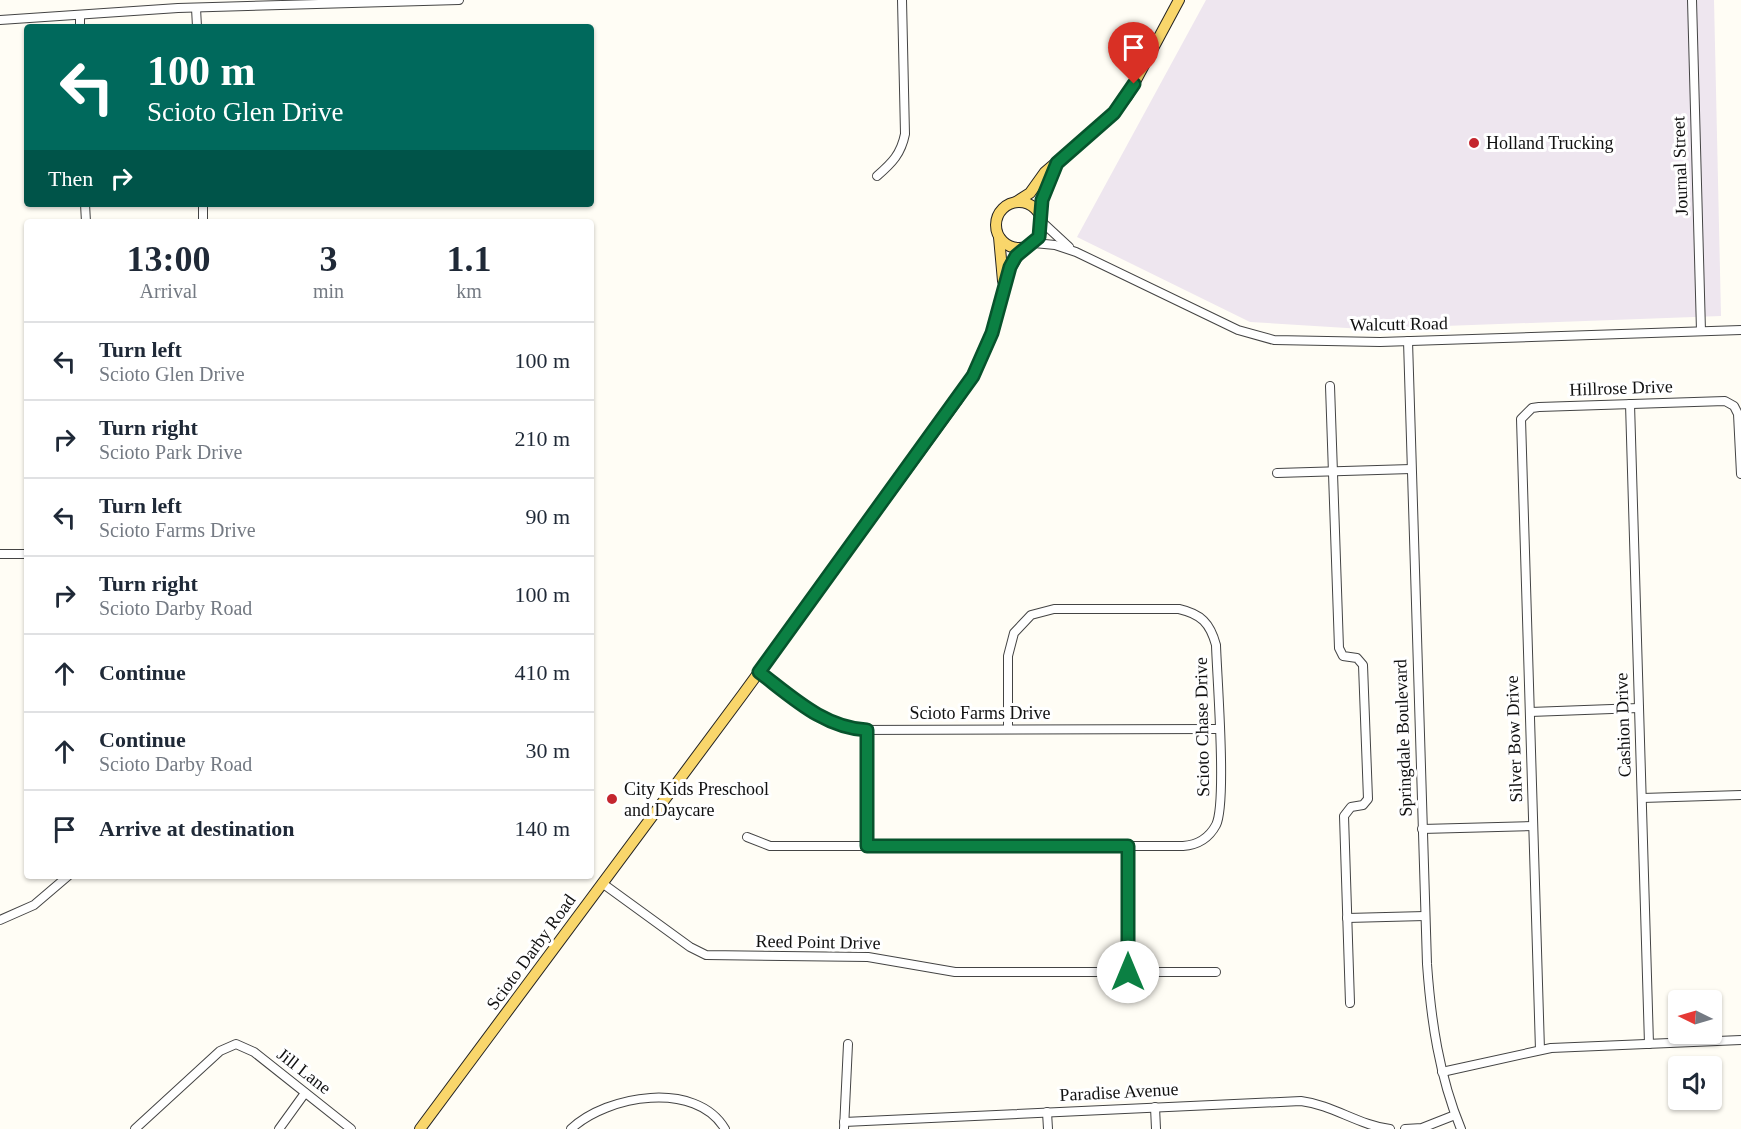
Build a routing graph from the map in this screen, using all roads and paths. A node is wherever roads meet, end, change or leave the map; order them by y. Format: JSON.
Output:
{"nodes":[{"id":1,"x":459,"y":0,"type":"edge"},
{"id":2,"x":902,"y":0,"type":"edge"},
{"id":3,"x":1179,"y":0,"type":"edge"},
{"id":4,"x":1692,"y":0,"type":"edge"},
{"id":5,"x":177,"y":4,"type":"edge"},
{"id":6,"x":196,"y":8,"type":"junction"},
{"id":7,"x":80,"y":15,"type":"junction"},
{"id":8,"x":0,"y":20,"type":"edge"},
{"id":9,"x":80,"y":24,"type":"edge"},
{"id":10,"x":197,"y":24,"type":"edge"},
{"id":11,"x":1057,"y":163,"type":"junction"},
{"id":12,"x":877,"y":176,"type":"dead end"},
{"id":13,"x":1016,"y":202,"type":"junction"},
{"id":14,"x":1041,"y":219,"type":"junction"},
{"id":15,"x":999,"y":237,"type":"junction"},
{"id":16,"x":1031,"y":245,"type":"junction"},
{"id":17,"x":1076,"y":252,"type":"junction"},
{"id":18,"x":1004,"y":287,"type":"junction"},
{"id":19,"x":1741,"y":330,"type":"edge"},
{"id":20,"x":1701,"y":331,"type":"junction"},
{"id":21,"x":1408,"y":341,"type":"junction"},
{"id":22,"x":1330,"y":386,"type":"dead end"},
{"id":23,"x":1630,"y":404,"type":"junction"},
{"id":24,"x":1521,"y":427,"type":"joint"},
{"id":25,"x":1411,"y":469,"type":"junction"},
{"id":26,"x":1333,"y":471,"type":"junction"},
{"id":27,"x":1278,"y":473,"type":"dead end"},
{"id":28,"x":1741,"y":474,"type":"edge"},
{"id":29,"x":0,"y":554,"type":"edge"},
{"id":30,"x":24,"y":554,"type":"edge"},
{"id":31,"x":759,"y":672,"type":"junction"},
{"id":32,"x":1639,"y":708,"type":"junction"},
{"id":33,"x":1530,"y":712,"type":"junction"},
{"id":34,"x":1008,"y":729,"type":"junction"},
{"id":35,"x":1218,"y":729,"type":"junction"},
{"id":36,"x":867,"y":730,"type":"junction"},
{"id":37,"x":1741,"y":795,"type":"edge"},
{"id":38,"x":1642,"y":798,"type":"junction"},
{"id":39,"x":1533,"y":826,"type":"junction"},
{"id":40,"x":1422,"y":829,"type":"junction"},
{"id":41,"x":747,"y":837,"type":"dead end"},
{"id":42,"x":867,"y":846,"type":"junction"},
{"id":43,"x":1128,"y":846,"type":"junction"},
{"id":44,"x":64,"y":879,"type":"edge"},
{"id":45,"x":602,"y":883,"type":"junction"},
{"id":46,"x":1425,"y":916,"type":"junction"},
{"id":47,"x":1347,"y":918,"type":"junction"},
{"id":48,"x":0,"y":920,"type":"edge"},
{"id":49,"x":1128,"y":972,"type":"junction"},
{"id":50,"x":1216,"y":972,"type":"dead end"},
{"id":51,"x":1350,"y":1003,"type":"dead end"},
{"id":52,"x":1741,"y":1040,"type":"edge"},
{"id":53,"x":848,"y":1044,"type":"dead end"},
{"id":54,"x":1649,"y":1044,"type":"junction"},
{"id":55,"x":1540,"y":1050,"type":"junction"},
{"id":56,"x":1442,"y":1072,"type":"junction"},
{"id":57,"x":305,"y":1093,"type":"junction"},
{"id":58,"x":1155,"y":1107,"type":"junction"},
{"id":59,"x":1047,"y":1112,"type":"junction"},
{"id":60,"x":1455,"y":1115,"type":"junction"},
{"id":61,"x":844,"y":1125,"type":"edge"},
{"id":62,"x":1365,"y":1127,"type":"edge"},
{"id":63,"x":135,"y":1129,"type":"edge"},
{"id":64,"x":279,"y":1129,"type":"edge"},
{"id":65,"x":351,"y":1129,"type":"edge"},
{"id":66,"x":420,"y":1129,"type":"edge"},
{"id":67,"x":571,"y":1129,"type":"edge"},
{"id":68,"x":725,"y":1129,"type":"edge"},
{"id":69,"x":1048,"y":1129,"type":"edge"},
{"id":70,"x":1156,"y":1129,"type":"edge"},
{"id":71,"x":1390,"y":1129,"type":"edge"},
{"id":72,"x":1405,"y":1129,"type":"edge"},
{"id":73,"x":1461,"y":1129,"type":"edge"}],
"edges":[{"from":1,"to":6,"type":"street"},
{"from":2,"to":12,"type":"street"},
{"from":3,"to":11,"type":"main road"},
{"from":4,"to":20,"type":"street","name":"Journal Street"},
{"from":5,"to":6,"type":"street"},
{"from":5,"to":7,"type":"street"},
{"from":6,"to":10,"type":"street"},
{"from":7,"to":8,"type":"street"},
{"from":7,"to":9,"type":"street"},
{"from":11,"to":13,"type":"main road"},
{"from":11,"to":14,"type":"main road"},
{"from":13,"to":14,"type":"main road"},
{"from":13,"to":15,"type":"main road"},
{"from":14,"to":16,"type":"main road"},
{"from":14,"to":17,"type":"street","name":"Walcutt Road"},
{"from":15,"to":16,"type":"main road"},
{"from":15,"to":18,"type":"main road","name":"Scioto Darby Road"},
{"from":16,"to":17,"type":"street","name":"Walcutt Road"},
{"from":16,"to":18,"type":"main road","name":"Scioto Darby Road"},
{"from":17,"to":21,"type":"street","name":"Walcutt Road"},
{"from":18,"to":31,"type":"main road","name":"Scioto Darby Road"},
{"from":19,"to":20,"type":"street","name":"Walcutt Road"},
{"from":20,"to":21,"type":"street","name":"Walcutt Road"},
{"from":21,"to":25,"type":"street","name":"Springdale Boulevard"},
{"from":22,"to":26,"type":"street"},
{"from":23,"to":24,"type":"street","name":"Hillrose Drive"},
{"from":23,"to":28,"type":"street","name":"Hillrose Drive"},
{"from":23,"to":32,"type":"street","name":"Cashion Drive"},
{"from":24,"to":33,"type":"street","name":"Silver Bow Drive"},
{"from":25,"to":26,"type":"street"},
{"from":25,"to":40,"type":"street","name":"Springdale Boulevard"},
{"from":26,"to":27,"type":"street"},
{"from":26,"to":47,"type":"street"},
{"from":29,"to":30,"type":"street"},
{"from":31,"to":36,"type":"street","name":"Scioto Farms Drive"},
{"from":31,"to":45,"type":"main road","name":"Scioto Darby Road"},
{"from":32,"to":33,"type":"street"},
{"from":32,"to":38,"type":"street","name":"Cashion Drive"},
{"from":33,"to":39,"type":"street","name":"Silver Bow Drive"},
{"from":34,"to":35,"type":"street","name":"Scioto Farms Drive"},
{"from":34,"to":35,"type":"street","name":"Scioto Chase Drive"},
{"from":34,"to":36,"type":"street","name":"Scioto Farms Drive"},
{"from":35,"to":43,"type":"street","name":"Scioto Chase Drive"},
{"from":36,"to":42,"type":"street"},
{"from":37,"to":38,"type":"street"},
{"from":38,"to":54,"type":"street","name":"Cashion Drive"},
{"from":39,"to":40,"type":"street"},
{"from":39,"to":55,"type":"street","name":"Silver Bow Drive"},
{"from":40,"to":46,"type":"street","name":"Springdale Boulevard"},
{"from":41,"to":42,"type":"street"},
{"from":42,"to":43,"type":"street"},
{"from":43,"to":49,"type":"street"},
{"from":44,"to":48,"type":"street"},
{"from":45,"to":49,"type":"street","name":"Reed Point Drive"},
{"from":45,"to":66,"type":"main road","name":"Scioto Darby Road"},
{"from":46,"to":47,"type":"street"},
{"from":46,"to":56,"type":"street","name":"Springdale Boulevard"},
{"from":47,"to":51,"type":"street"},
{"from":49,"to":50,"type":"street","name":"Reed Point Drive"},
{"from":52,"to":54,"type":"street"},
{"from":53,"to":61,"type":"street"},
{"from":54,"to":55,"type":"street"},
{"from":55,"to":56,"type":"street"},
{"from":56,"to":60,"type":"street","name":"Springdale Boulevard"},
{"from":57,"to":63,"type":"street","name":"Jill Lane"},
{"from":57,"to":64,"type":"street"},
{"from":57,"to":65,"type":"street","name":"Jill Lane"},
{"from":58,"to":59,"type":"street","name":"Paradise Avenue"},
{"from":58,"to":62,"type":"street","name":"Paradise Avenue"},
{"from":58,"to":70,"type":"street"},
{"from":59,"to":61,"type":"street","name":"Paradise Avenue"},
{"from":59,"to":69,"type":"street"},
{"from":60,"to":72,"type":"street"},
{"from":60,"to":73,"type":"street","name":"Springdale Boulevard"},
{"from":62,"to":71,"type":"street","name":"Paradise Avenue"},
{"from":67,"to":68,"type":"street"}]}
